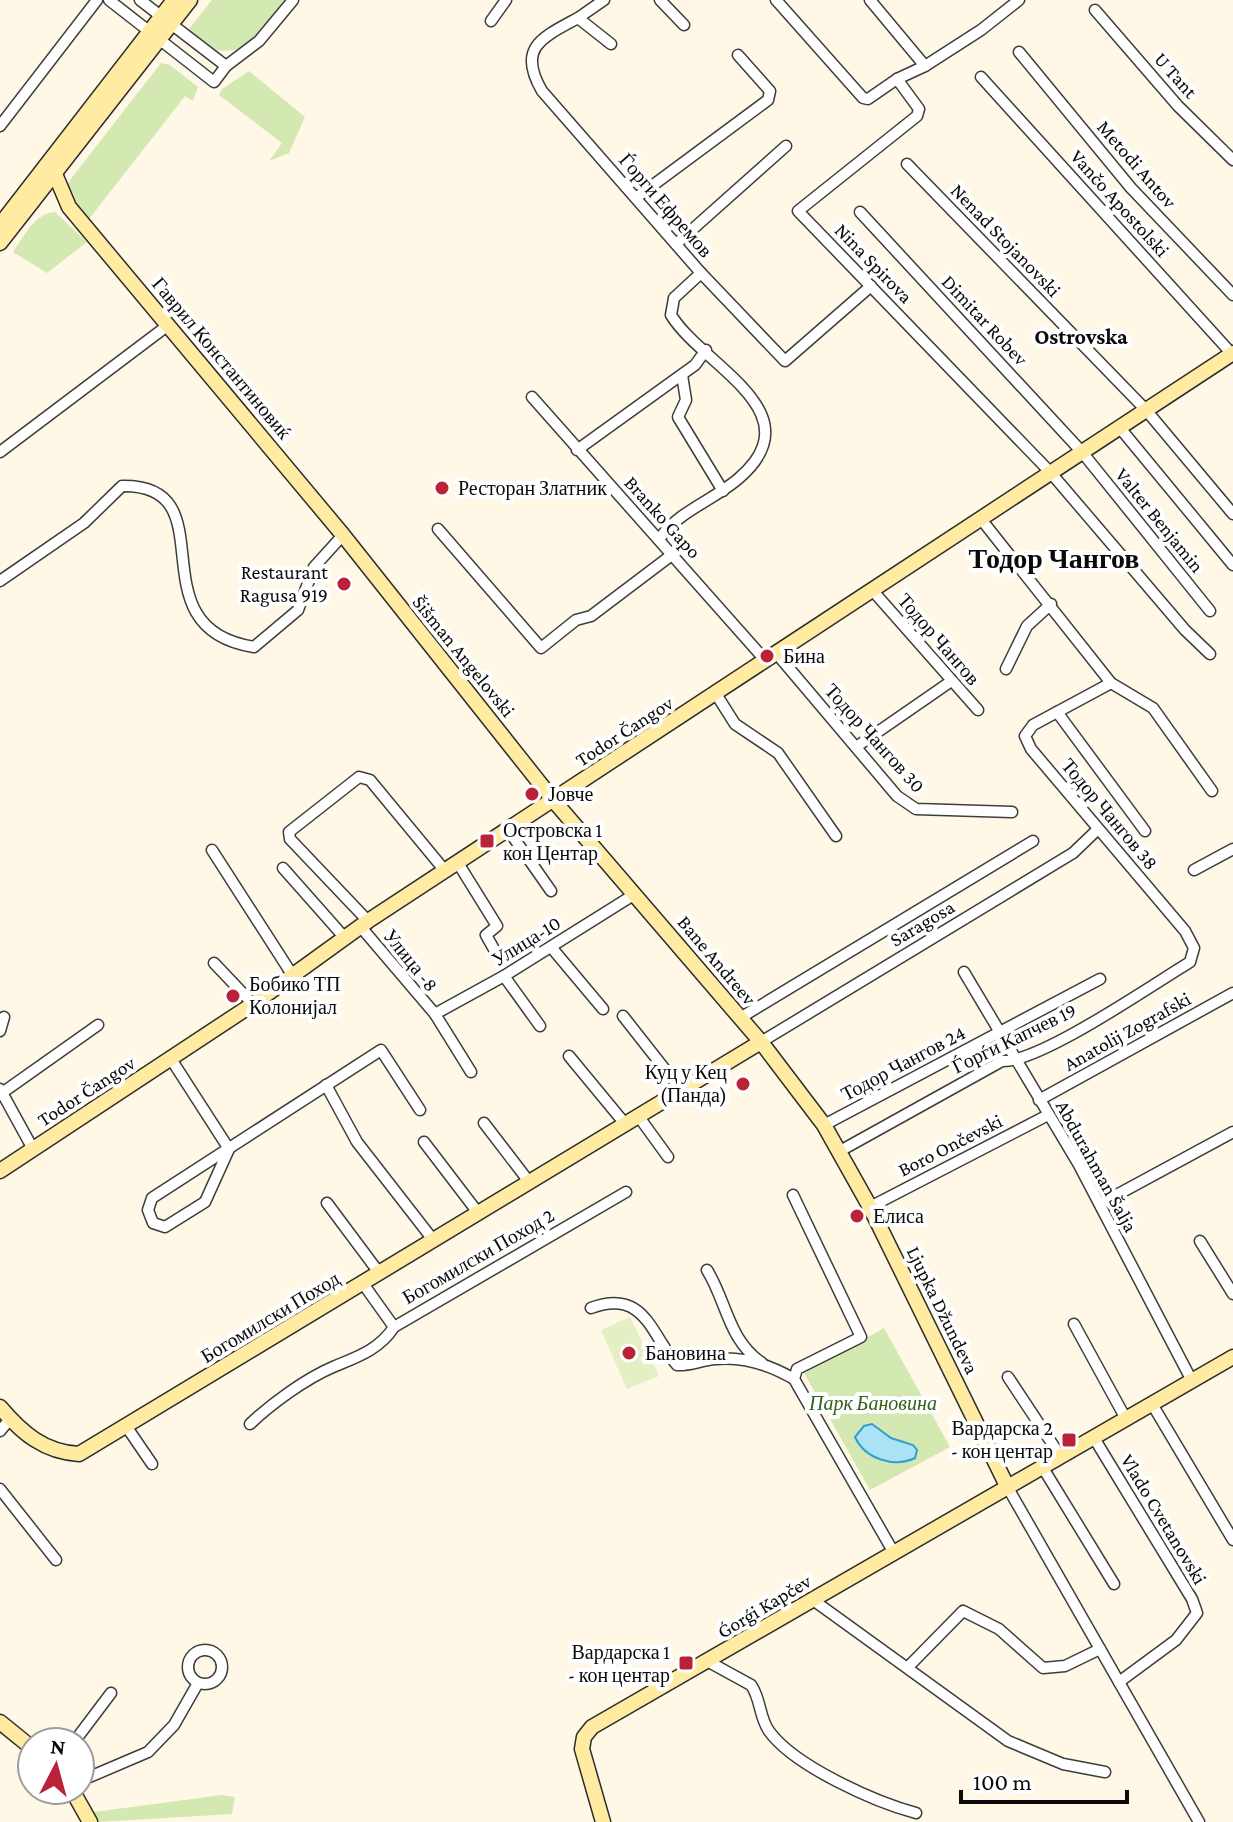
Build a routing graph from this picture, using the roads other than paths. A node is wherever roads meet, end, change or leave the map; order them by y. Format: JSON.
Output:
{"nodes":[{"id":1,"x":97,"y":0,"type":"edge"},
{"id":2,"x":109,"y":0,"type":"edge"},
{"id":3,"x":140,"y":0,"type":"edge"},
{"id":4,"x":174,"y":0,"type":"edge"},
{"id":5,"x":190,"y":0,"type":"edge"},
{"id":6,"x":293,"y":0,"type":"edge"},
{"id":7,"x":506,"y":0,"type":"edge"},
{"id":8,"x":604,"y":0,"type":"edge"},
{"id":9,"x":660,"y":0,"type":"edge"},
{"id":10,"x":776,"y":0,"type":"edge"},
{"id":11,"x":870,"y":0,"type":"edge"},
{"id":12,"x":1019,"y":0,"type":"edge"},
{"id":13,"x":1095,"y":10,"type":"dead end"},
{"id":14,"x":578,"y":18,"type":"junction"},
{"id":15,"x":491,"y":21,"type":"dead end"},
{"id":16,"x":166,"y":22,"type":"junction"},
{"id":17,"x":684,"y":25,"type":"dead end"},
{"id":18,"x":155,"y":36,"type":"junction"},
{"id":19,"x":611,"y":44,"type":"dead end"},
{"id":20,"x":1019,"y":52,"type":"dead end"},
{"id":21,"x":738,"y":55,"type":"dead end"},
{"id":22,"x":226,"y":66,"type":"junction"},
{"id":23,"x":925,"y":66,"type":"junction"},
{"id":24,"x":981,"y":77,"type":"dead end"},
{"id":25,"x":897,"y":79,"type":"junction"},
{"id":26,"x":0,"y":126,"type":"edge"},
{"id":27,"x":786,"y":146,"type":"dead end"},
{"id":28,"x":1233,"y":160,"type":"edge"},
{"id":29,"x":907,"y":164,"type":"dead end"},
{"id":30,"x":55,"y":174,"type":"junction"},
{"id":31,"x":637,"y":197,"type":"junction"},
{"id":32,"x":33,"y":201,"type":"junction"},
{"id":33,"x":69,"y":207,"type":"junction"},
{"id":34,"x":860,"y":212,"type":"dead end"},
{"id":35,"x":0,"y":225,"type":"edge"},
{"id":36,"x":0,"y":243,"type":"edge"},
{"id":37,"x":676,"y":244,"type":"junction"},
{"id":38,"x":701,"y":273,"type":"junction"},
{"id":39,"x":871,"y":286,"type":"junction"},
{"id":40,"x":1233,"y":295,"type":"edge"},
{"id":41,"x":167,"y":326,"type":"junction"},
{"id":42,"x":706,"y":350,"type":"junction"},
{"id":43,"x":1233,"y":353,"type":"edge"},
{"id":44,"x":682,"y":375,"type":"junction"},
{"id":45,"x":532,"y":397,"type":"dead end"},
{"id":46,"x":1146,"y":410,"type":"junction"},
{"id":47,"x":1120,"y":428,"type":"junction"},
{"id":48,"x":577,"y":450,"type":"junction"},
{"id":49,"x":0,"y":452,"type":"edge"},
{"id":50,"x":1082,"y":452,"type":"junction"},
{"id":51,"x":1051,"y":473,"type":"junction"},
{"id":52,"x":723,"y":491,"type":"junction"},
{"id":53,"x":1233,"y":514,"type":"edge"},
{"id":54,"x":981,"y":519,"type":"junction"},
{"id":55,"x":438,"y":529,"type":"dead end"},
{"id":56,"x":343,"y":535,"type":"junction"},
{"id":57,"x":660,"y":538,"type":"junction"},
{"id":58,"x":673,"y":554,"type":"junction"},
{"id":59,"x":1233,"y":565,"type":"edge"},
{"id":60,"x":0,"y":581,"type":"edge"},
{"id":61,"x":873,"y":591,"type":"junction"},
{"id":62,"x":1051,"y":604,"type":"junction"},
{"id":63,"x":1210,"y":611,"type":"dead end"},
{"id":64,"x":1210,"y":654,"type":"dead end"},
{"id":65,"x":772,"y":658,"type":"junction"},
{"id":66,"x":1006,"y":669,"type":"dead end"},
{"id":67,"x":950,"y":682,"type":"junction"},
{"id":68,"x":1111,"y":683,"type":"junction"},
{"id":69,"x":716,"y":694,"type":"junction"},
{"id":70,"x":978,"y":710,"type":"dead end"},
{"id":71,"x":1057,"y":712,"type":"junction"},
{"id":72,"x":856,"y":747,"type":"junction"},
{"id":73,"x":1212,"y":791,"type":"dead end"},
{"id":74,"x":554,"y":801,"type":"junction"},
{"id":75,"x":1012,"y":812,"type":"dead end"},
{"id":76,"x":1098,"y":829,"type":"junction"},
{"id":77,"x":509,"y":831,"type":"junction"},
{"id":78,"x":1145,"y":831,"type":"dead end"},
{"id":79,"x":836,"y":836,"type":"dead end"},
{"id":80,"x":1033,"y":841,"type":"dead end"},
{"id":81,"x":1233,"y":849,"type":"edge"},
{"id":82,"x":212,"y":850,"type":"dead end"},
{"id":83,"x":283,"y":868,"type":"dead end"},
{"id":84,"x":452,"y":868,"type":"junction"},
{"id":85,"x":1194,"y":870,"type":"dead end"},
{"id":86,"x":551,"y":891,"type":"dead end"},
{"id":87,"x":635,"y":894,"type":"junction"},
{"id":88,"x":364,"y":924,"type":"junction"},
{"id":89,"x":344,"y":937,"type":"junction"},
{"id":90,"x":551,"y":947,"type":"junction"},
{"id":91,"x":1194,"y":948,"type":"joint"},
{"id":92,"x":495,"y":951,"type":"dead end"},
{"id":93,"x":214,"y":963,"type":"dead end"},
{"id":94,"x":964,"y":972,"type":"dead end"},
{"id":95,"x":293,"y":976,"type":"junction"},
{"id":96,"x":504,"y":976,"type":"junction"},
{"id":97,"x":1100,"y":979,"type":"dead end"},
{"id":98,"x":1233,"y":993,"type":"edge"},
{"id":99,"x":253,"y":1004,"type":"junction"},
{"id":100,"x":603,"y":1009,"type":"dead end"},
{"id":101,"x":435,"y":1014,"type":"junction"},
{"id":102,"x":623,"y":1016,"type":"dead end"},
{"id":103,"x":4,"y":1017,"type":"dead end"},
{"id":104,"x":740,"y":1018,"type":"junction"},
{"id":105,"x":98,"y":1025,"type":"dead end"},
{"id":106,"x":540,"y":1026,"type":"dead end"},
{"id":107,"x":0,"y":1031,"type":"edge"},
{"id":108,"x":998,"y":1033,"type":"junction"},
{"id":109,"x":761,"y":1042,"type":"junction"},
{"id":110,"x":569,"y":1056,"type":"dead end"},
{"id":111,"x":171,"y":1059,"type":"junction"},
{"id":112,"x":1015,"y":1062,"type":"junction"},
{"id":113,"x":471,"y":1072,"type":"dead end"},
{"id":114,"x":326,"y":1085,"type":"junction"},
{"id":115,"x":1,"y":1091,"type":"edge"},
{"id":116,"x":682,"y":1091,"type":"junction"},
{"id":117,"x":1039,"y":1100,"type":"junction"},
{"id":118,"x":420,"y":1110,"type":"dead end"},
{"id":119,"x":1048,"y":1115,"type":"junction"},
{"id":120,"x":632,"y":1121,"type":"junction"},
{"id":121,"x":484,"y":1123,"type":"dead end"},
{"id":122,"x":824,"y":1125,"type":"junction"},
{"id":123,"x":1233,"y":1132,"type":"edge"},
{"id":124,"x":424,"y":1142,"type":"dead end"},
{"id":125,"x":33,"y":1149,"type":"junction"},
{"id":126,"x":229,"y":1149,"type":"junction"},
{"id":127,"x":840,"y":1151,"type":"junction"},
{"id":128,"x":668,"y":1157,"type":"dead end"},
{"id":129,"x":0,"y":1171,"type":"edge"},
{"id":130,"x":530,"y":1183,"type":"junction"},
{"id":131,"x":626,"y":1192,"type":"dead end"},
{"id":132,"x":793,"y":1195,"type":"dead end"},
{"id":133,"x":327,"y":1203,"type":"dead end"},
{"id":134,"x":1100,"y":1204,"type":"junction"},
{"id":135,"x":870,"y":1207,"type":"junction"},
{"id":136,"x":479,"y":1214,"type":"junction"},
{"id":137,"x":434,"y":1241,"type":"junction"},
{"id":138,"x":1200,"y":1241,"type":"dead end"},
{"id":139,"x":707,"y":1270,"type":"dead end"},
{"id":140,"x":380,"y":1274,"type":"junction"},
{"id":141,"x":364,"y":1285,"type":"junction"},
{"id":142,"x":1233,"y":1294,"type":"edge"},
{"id":143,"x":591,"y":1308,"type":"dead end"},
{"id":144,"x":1074,"y":1324,"type":"dead end"},
{"id":145,"x":394,"y":1327,"type":"junction"},
{"id":146,"x":1233,"y":1357,"type":"edge"},
{"id":147,"x":768,"y":1366,"type":"junction"},
{"id":148,"x":1008,"y":1377,"type":"dead end"},
{"id":149,"x":794,"y":1379,"type":"junction"},
{"id":150,"x":1192,"y":1381,"type":"junction"},
{"id":151,"x":1152,"y":1404,"type":"junction"},
{"id":152,"x":5,"y":1413,"type":"edge"},
{"id":153,"x":1126,"y":1419,"type":"junction"},
{"id":154,"x":250,"y":1424,"type":"dead end"},
{"id":155,"x":126,"y":1426,"type":"junction"},
{"id":156,"x":0,"y":1431,"type":"edge"},
{"id":157,"x":1094,"y":1438,"type":"junction"},
{"id":158,"x":1061,"y":1457,"type":"junction"},
{"id":159,"x":152,"y":1464,"type":"dead end"},
{"id":160,"x":1043,"y":1468,"type":"junction"},
{"id":161,"x":1008,"y":1488,"type":"junction"},
{"id":162,"x":0,"y":1489,"type":"edge"},
{"id":163,"x":1233,"y":1540,"type":"edge"},
{"id":164,"x":894,"y":1553,"type":"junction"},
{"id":165,"x":56,"y":1560,"type":"dead end"},
{"id":166,"x":1114,"y":1584,"type":"dead end"},
{"id":167,"x":813,"y":1600,"type":"junction"},
{"id":168,"x":1100,"y":1649,"type":"junction"},
{"id":169,"x":709,"y":1662,"type":"junction"},
{"id":170,"x":909,"y":1666,"type":"junction"},
{"id":171,"x":1119,"y":1682,"type":"junction"},
{"id":172,"x":198,"y":1683,"type":"dead end"},
{"id":173,"x":111,"y":1693,"type":"dead end"},
{"id":174,"x":0,"y":1722,"type":"edge"},
{"id":175,"x":86,"y":1726,"type":"edge"},
{"id":176,"x":16,"y":1735,"type":"edge"},
{"id":177,"x":1105,"y":1772,"type":"dead end"},
{"id":178,"x":96,"y":1774,"type":"edge"},
{"id":179,"x":916,"y":1813,"type":"dead end"},
{"id":180,"x":603,"y":1822,"type":"edge"},
{"id":181,"x":1199,"y":1822,"type":"edge"}],
"edges":[{"from":1,"to":26,"type":"street"},
{"from":2,"to":18,"type":"street"},
{"from":3,"to":16,"type":"street"},
{"from":4,"to":16,"type":"street"},
{"from":5,"to":16,"type":"street"},
{"from":6,"to":22,"type":"street"},
{"from":7,"to":15,"type":"street"},
{"from":8,"to":14,"type":"street"},
{"from":9,"to":17,"type":"street"},
{"from":10,"to":25,"type":"street"},
{"from":11,"to":23,"type":"street"},
{"from":12,"to":23,"type":"street"},
{"from":13,"to":28,"type":"street","name":"U Tant"},
{"from":14,"to":19,"type":"street"},
{"from":14,"to":31,"type":"street","name":"Ѓорги Ефремов"},
{"from":16,"to":18,"type":"street"},
{"from":16,"to":22,"type":"street"},
{"from":18,"to":22,"type":"street"},
{"from":18,"to":30,"type":"street"},
{"from":18,"to":35,"type":"street"},
{"from":20,"to":40,"type":"street","name":"Metodi Antov"},
{"from":21,"to":31,"type":"street"},
{"from":23,"to":25,"type":"street"},
{"from":24,"to":43,"type":"street","name":"Vančo Apostolski"},
{"from":25,"to":39,"type":"street","name":"Nina Spirova"},
{"from":27,"to":37,"type":"street"},
{"from":29,"to":46,"type":"street","name":"Nenad Stojanovski"},
{"from":30,"to":32,"type":"street"},
{"from":30,"to":33,"type":"street","name":"Гаврил Константиновиќ"},
{"from":31,"to":37,"type":"street","name":"Ѓорги Ефремов"},
{"from":32,"to":33,"type":"street"},
{"from":32,"to":36,"type":"street"},
{"from":33,"to":41,"type":"street","name":"Гаврил Константиновиќ"},
{"from":34,"to":50,"type":"street","name":"Dimitar Robev"},
{"from":37,"to":38,"type":"street","name":"Ѓорги Ефремов"},
{"from":38,"to":39,"type":"street","name":"Ѓорги Ефремов"},
{"from":38,"to":42,"type":"street"},
{"from":39,"to":51,"type":"street","name":"Nina Spirova"},
{"from":41,"to":49,"type":"street"},
{"from":41,"to":56,"type":"street","name":"Гаврил Константиновиќ"},
{"from":42,"to":44,"type":"street"},
{"from":42,"to":52,"type":"street"},
{"from":43,"to":46,"type":"street","name":"Todor Čangov"},
{"from":44,"to":48,"type":"street"},
{"from":44,"to":52,"type":"street"},
{"from":45,"to":48,"type":"street","name":"Branko Gapo"},
{"from":46,"to":47,"type":"street","name":"Todor Čangov"},
{"from":46,"to":53,"type":"street","name":"Nenad Stojanovski"},
{"from":47,"to":50,"type":"street","name":"Todor Čangov"},
{"from":47,"to":59,"type":"street"},
{"from":48,"to":57,"type":"street","name":"Branko Gapo"},
{"from":50,"to":51,"type":"street","name":"Todor Čangov"},
{"from":50,"to":63,"type":"street","name":"Valter Benjamin"},
{"from":51,"to":54,"type":"street","name":"Todor Čangov"},
{"from":51,"to":64,"type":"street","name":"Nina Spirova"},
{"from":52,"to":57,"type":"street"},
{"from":54,"to":61,"type":"street","name":"Todor Čangov"},
{"from":54,"to":62,"type":"street"},
{"from":55,"to":58,"type":"street"},
{"from":56,"to":60,"type":"street"},
{"from":56,"to":74,"type":"street","name":"Šišman Angelovski"},
{"from":57,"to":58,"type":"street","name":"Branko Gapo"},
{"from":58,"to":65,"type":"street","name":"Branko Gapo"},
{"from":61,"to":65,"type":"street","name":"Todor Čangov"},
{"from":61,"to":67,"type":"street","name":"Тодор Чангов"},
{"from":62,"to":66,"type":"street"},
{"from":62,"to":68,"type":"street"},
{"from":65,"to":69,"type":"street","name":"Todor Čangov"},
{"from":65,"to":72,"type":"street","name":"Тодор Чангов 30"},
{"from":67,"to":70,"type":"street","name":"Тодор Чангов"},
{"from":67,"to":72,"type":"street"},
{"from":68,"to":71,"type":"street","name":"Тодор Чангов 38"},
{"from":68,"to":73,"type":"street"},
{"from":69,"to":74,"type":"street","name":"Todor Čangov"},
{"from":69,"to":79,"type":"street"},
{"from":71,"to":76,"type":"street","name":"Тодор Чангов 38"},
{"from":71,"to":78,"type":"street","name":"Тодор Чангов 38"},
{"from":72,"to":75,"type":"street","name":"Тодор Чангов 30"},
{"from":74,"to":77,"type":"street","name":"Todor Čangov"},
{"from":74,"to":87,"type":"street","name":"Bane Andreev"},
{"from":76,"to":91,"type":"street","name":"Тодор Чангов 38"},
{"from":76,"to":109,"type":"street","name":"Saragosa"},
{"from":77,"to":84,"type":"street","name":"Todor Čangov"},
{"from":77,"to":86,"type":"street"},
{"from":80,"to":104,"type":"street"},
{"from":81,"to":85,"type":"street"},
{"from":82,"to":95,"type":"street"},
{"from":83,"to":89,"type":"street"},
{"from":84,"to":88,"type":"street","name":"Todor Čangov"},
{"from":84,"to":88,"type":"street","name":"Улица -8"},
{"from":84,"to":92,"type":"street"},
{"from":87,"to":90,"type":"street","name":"Улица-10"},
{"from":87,"to":104,"type":"street","name":"Bane Andreev"},
{"from":88,"to":89,"type":"street","name":"Todor Čangov"},
{"from":88,"to":101,"type":"street","name":"Улица -8"},
{"from":89,"to":95,"type":"street","name":"Todor Čangov"},
{"from":90,"to":96,"type":"street","name":"Улица-10"},
{"from":90,"to":100,"type":"street"},
{"from":91,"to":112,"type":"street","name":"Ѓорѓи Капчев 19"},
{"from":93,"to":99,"type":"street"},
{"from":94,"to":108,"type":"street","name":"Abdurahman Šalja"},
{"from":95,"to":99,"type":"street","name":"Todor Čangov"},
{"from":96,"to":101,"type":"street","name":"Улица-10"},
{"from":96,"to":106,"type":"street"},
{"from":97,"to":108,"type":"street","name":"Тодор Чангов 24"},
{"from":98,"to":117,"type":"street","name":"Anatolij Zografski"},
{"from":99,"to":111,"type":"street","name":"Todor Čangov"},
{"from":101,"to":113,"type":"street","name":"Улица -8"},
{"from":102,"to":116,"type":"street"},
{"from":103,"to":107,"type":"street"},
{"from":104,"to":109,"type":"street","name":"Bane Andreev"},
{"from":105,"to":115,"type":"street"},
{"from":108,"to":112,"type":"street","name":"Abdurahman Šalja"},
{"from":108,"to":122,"type":"street","name":"Тодор Чангов 24"},
{"from":109,"to":116,"type":"street","name":"Богомилски Поход"},
{"from":109,"to":122,"type":"street","name":"Bane Andreev"},
{"from":110,"to":120,"type":"street"},
{"from":111,"to":125,"type":"street","name":"Todor Čangov"},
{"from":111,"to":126,"type":"street"},
{"from":112,"to":117,"type":"street","name":"Abdurahman Šalja"},
{"from":112,"to":127,"type":"street","name":"Ѓорѓи Капчев 19"},
{"from":114,"to":118,"type":"street"},
{"from":114,"to":126,"type":"street"},
{"from":114,"to":137,"type":"street"},
{"from":115,"to":125,"type":"street"},
{"from":116,"to":120,"type":"street","name":"Богомилски Поход"},
{"from":117,"to":119,"type":"street","name":"Abdurahman Šalja"},
{"from":119,"to":134,"type":"street","name":"Abdurahman Šalja"},
{"from":119,"to":135,"type":"street","name":"Boro Ončevski"},
{"from":120,"to":128,"type":"street"},
{"from":120,"to":130,"type":"street","name":"Богомилски Поход"},
{"from":121,"to":130,"type":"street"},
{"from":122,"to":127,"type":"street","name":"Bane Andreev"},
{"from":123,"to":134,"type":"street"},
{"from":124,"to":136,"type":"street"},
{"from":125,"to":129,"type":"street","name":"Todor Čangov"},
{"from":126,"to":126,"type":"street"},
{"from":127,"to":135,"type":"street","name":"Ljupka Džundeva"},
{"from":130,"to":136,"type":"street","name":"Богомилски Поход"},
{"from":131,"to":145,"type":"street","name":"Богомилски Поход 2"},
{"from":132,"to":149,"type":"street"},
{"from":133,"to":140,"type":"street"},
{"from":134,"to":150,"type":"street","name":"Abdurahman Šalja"},
{"from":135,"to":161,"type":"street","name":"Ljupka Džundeva"},
{"from":136,"to":137,"type":"street","name":"Богомилски Поход"},
{"from":137,"to":140,"type":"street","name":"Богомилски Поход"},
{"from":138,"to":142,"type":"street"},
{"from":139,"to":147,"type":"street"},
{"from":140,"to":141,"type":"street","name":"Богомилски Поход"},
{"from":141,"to":145,"type":"street","name":"Богомилски Поход 2"},
{"from":141,"to":155,"type":"street","name":"Богомилски Поход"},
{"from":143,"to":147,"type":"street"},
{"from":144,"to":153,"type":"street"},
{"from":145,"to":154,"type":"street"},
{"from":146,"to":150,"type":"street","name":"Ǵorǵi Kapčev"},
{"from":147,"to":149,"type":"street"},
{"from":148,"to":158,"type":"street"},
{"from":149,"to":164,"type":"street"},
{"from":150,"to":151,"type":"street","name":"Ǵorǵi Kapčev"},
{"from":151,"to":153,"type":"street","name":"Ǵorǵi Kapčev"},
{"from":151,"to":163,"type":"street"},
{"from":152,"to":155,"type":"street","name":"Богомилски Поход"},
{"from":152,"to":156,"type":"street"},
{"from":153,"to":157,"type":"street","name":"Ǵorǵi Kapčev"},
{"from":155,"to":159,"type":"street"},
{"from":157,"to":158,"type":"street","name":"Ǵorǵi Kapčev"},
{"from":157,"to":171,"type":"street","name":"Vlado Cvetanovski"},
{"from":158,"to":160,"type":"street","name":"Ǵorǵi Kapčev"},
{"from":160,"to":161,"type":"street","name":"Ǵorǵi Kapčev"},
{"from":160,"to":166,"type":"street"},
{"from":161,"to":164,"type":"street","name":"Ǵorǵi Kapčev"},
{"from":161,"to":168,"type":"street"},
{"from":162,"to":165,"type":"street"},
{"from":164,"to":167,"type":"street","name":"Ǵorǵi Kapčev"},
{"from":167,"to":169,"type":"street","name":"Ǵorǵi Kapčev"},
{"from":167,"to":170,"type":"street"},
{"from":168,"to":170,"type":"street"},
{"from":168,"to":171,"type":"street"},
{"from":169,"to":179,"type":"street"},
{"from":169,"to":180,"type":"street","name":"Ǵorǵi Kapčev"},
{"from":170,"to":177,"type":"street"},
{"from":171,"to":181,"type":"street"},
{"from":172,"to":178,"type":"street"},
{"from":173,"to":175,"type":"street"},
{"from":174,"to":176,"type":"street"}]}
